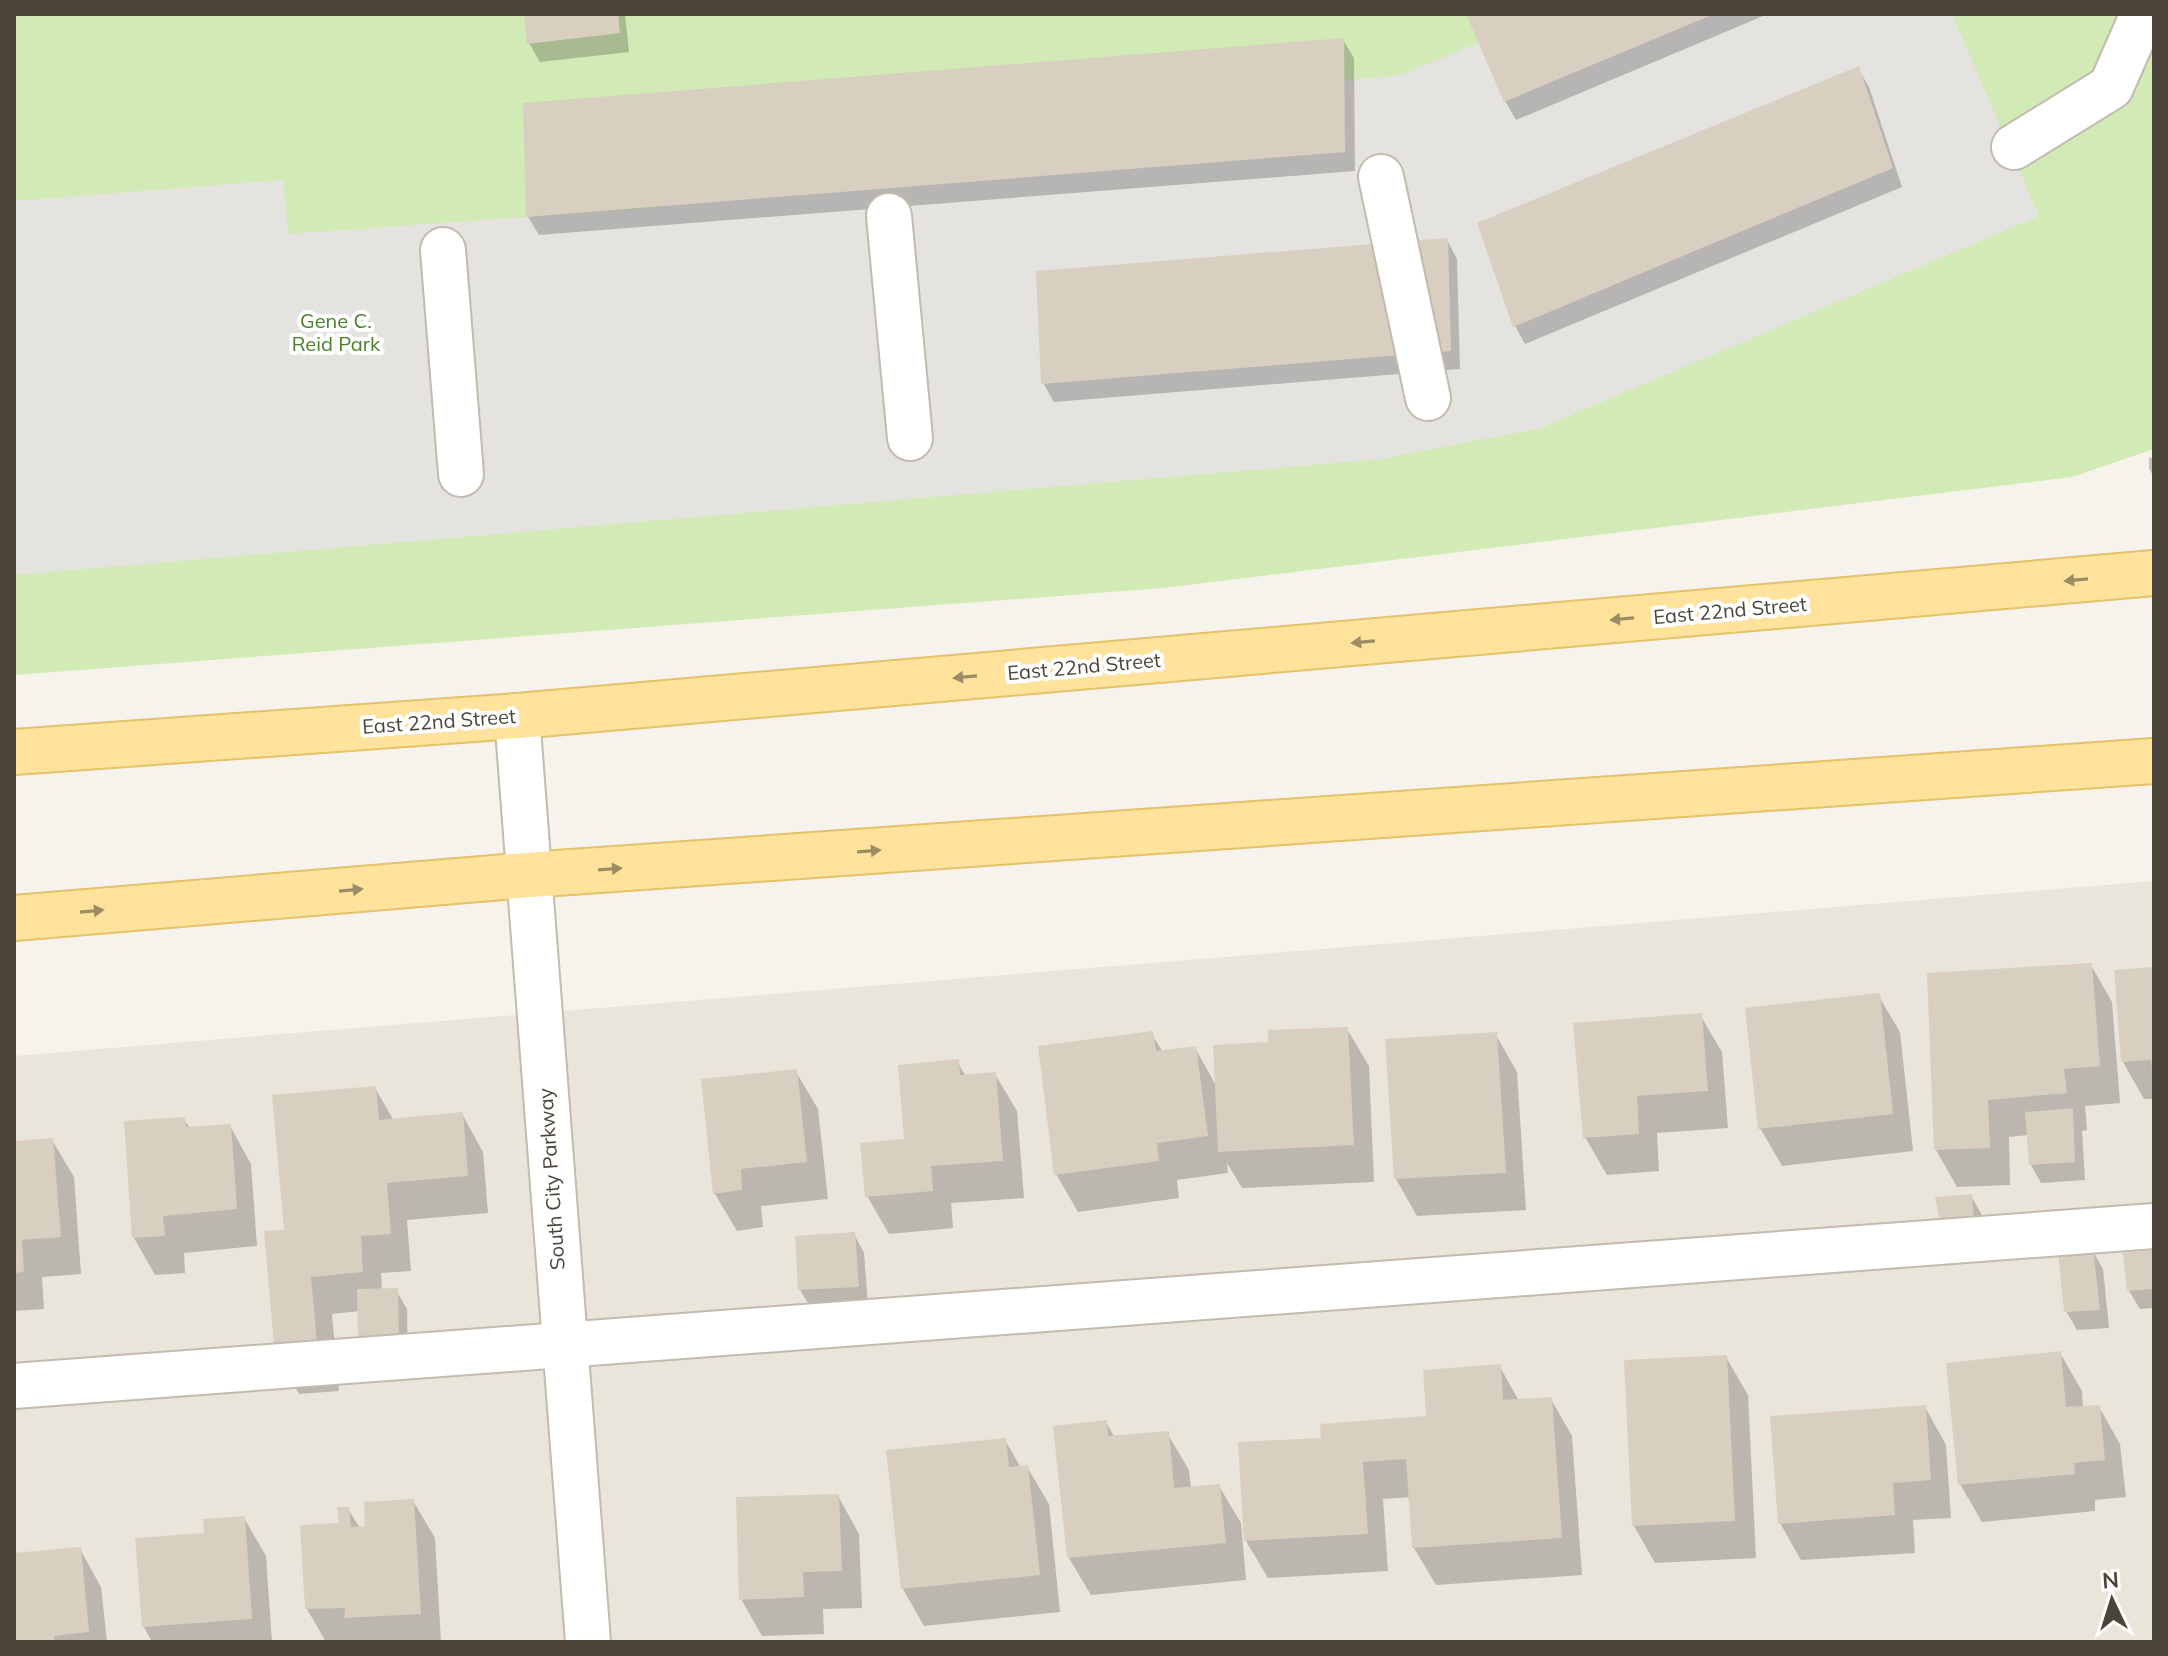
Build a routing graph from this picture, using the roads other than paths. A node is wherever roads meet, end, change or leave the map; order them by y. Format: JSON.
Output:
{"nodes":[{"id":1,"x":2143,"y":14,"type":"edge"},
{"id":2,"x":2014,"y":147,"type":"dead end"},
{"id":3,"x":1381,"y":177,"type":"dead end"},
{"id":4,"x":889,"y":216,"type":"dead end"},
{"id":5,"x":443,"y":250,"type":"dead end"},
{"id":6,"x":1428,"y":398,"type":"dead end"},
{"id":7,"x":910,"y":438,"type":"dead end"},
{"id":8,"x":461,"y":474,"type":"dead end"},
{"id":9,"x":2154,"y":573,"type":"edge"},
{"id":10,"x":517,"y":716,"type":"junction"},
{"id":11,"x":14,"y":752,"type":"edge"},
{"id":12,"x":2154,"y":761,"type":"edge"},
{"id":13,"x":528,"y":875,"type":"junction"},
{"id":14,"x":14,"y":918,"type":"edge"},
{"id":15,"x":2154,"y":1226,"type":"edge"},
{"id":16,"x":563,"y":1343,"type":"junction"},
{"id":17,"x":14,"y":1386,"type":"edge"},
{"id":18,"x":588,"y":1642,"type":"edge"}],
"edges":[{"from":1,"to":2,"type":"street"},
{"from":3,"to":6,"type":"street"},
{"from":4,"to":7,"type":"street"},
{"from":5,"to":8,"type":"street"},
{"from":9,"to":10,"type":"main road","name":"East 22nd Street","one_way":true},
{"from":10,"to":11,"type":"main road","name":"East 22nd Street"},
{"from":10,"to":13,"type":"street","name":"South City Parkway"},
{"from":13,"to":12,"type":"main road","one_way":true},
{"from":14,"to":13,"type":"main road","one_way":true},
{"from":13,"to":16,"type":"street","name":"South City Parkway"},
{"from":15,"to":16,"type":"street"},
{"from":16,"to":17,"type":"street"},
{"from":16,"to":18,"type":"street","name":"South City Parkway"}]}
